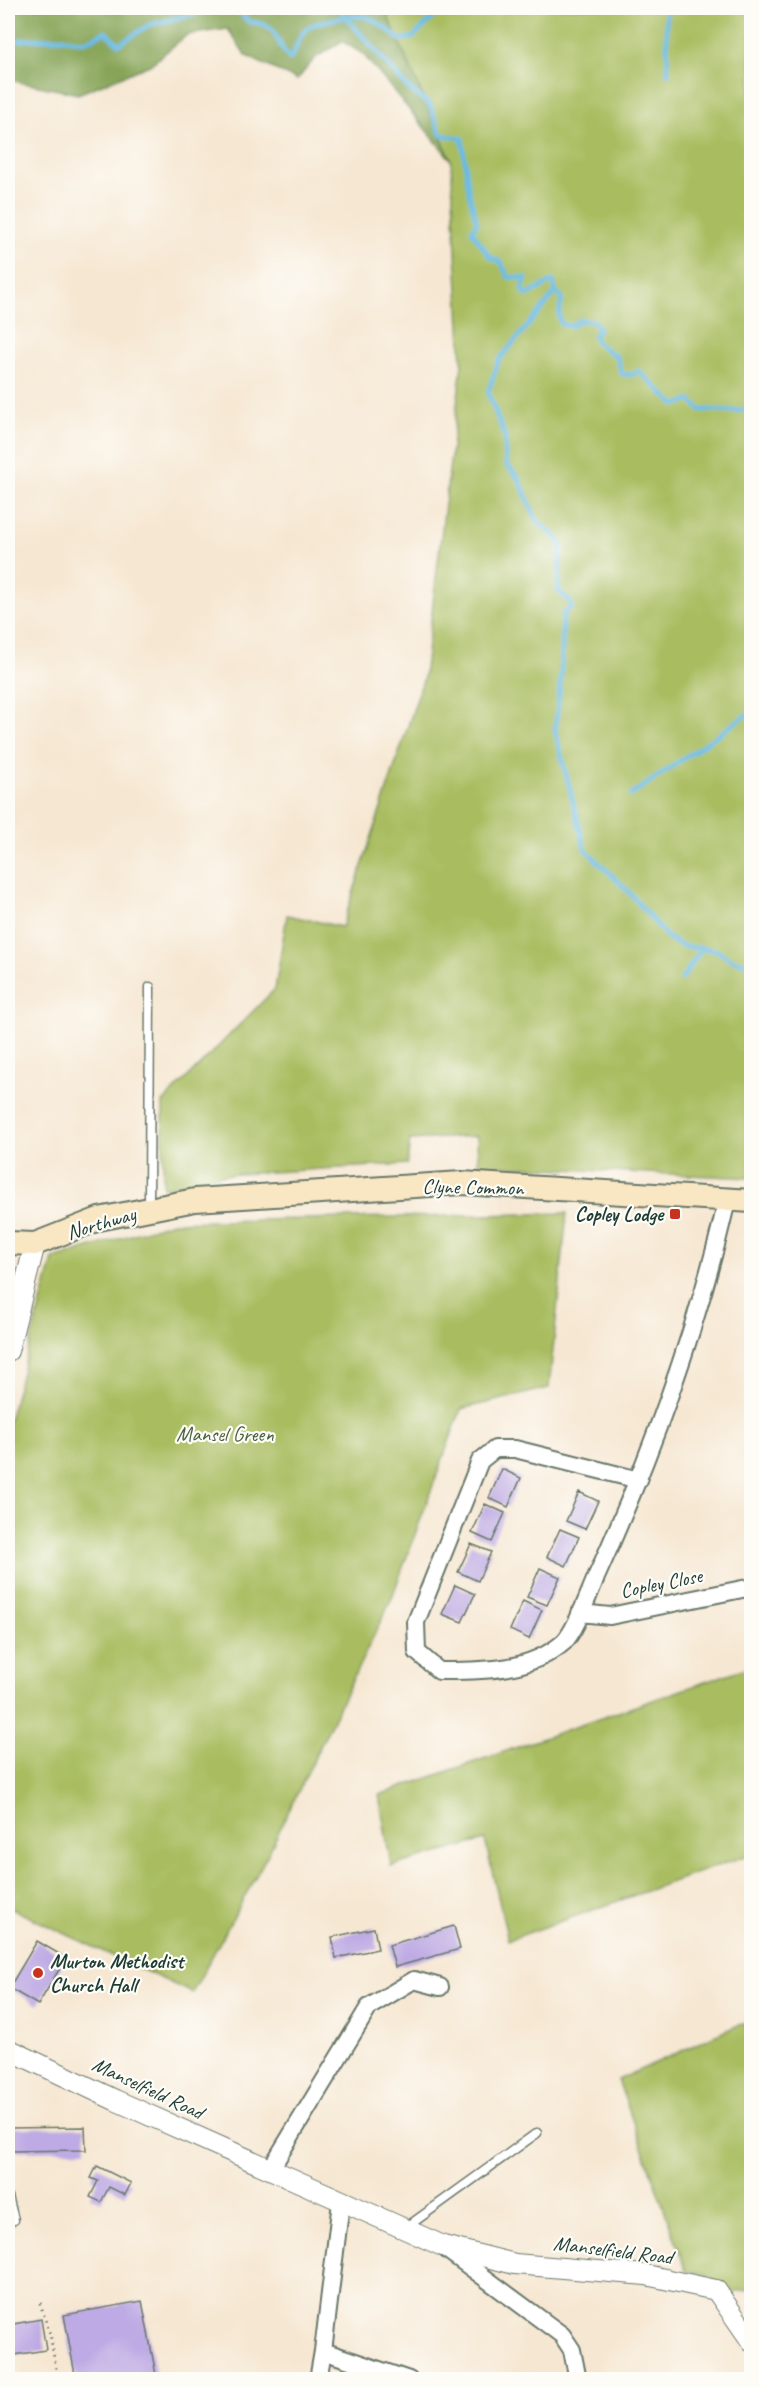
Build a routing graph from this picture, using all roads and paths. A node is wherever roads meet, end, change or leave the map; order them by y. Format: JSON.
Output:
{"nodes":[{"id":1,"x":150,"y":987,"type":"dead end"},
{"id":2,"x":195,"y":1200,"type":"joint"},
{"id":3,"x":727,"y":1201,"type":"junction"},
{"id":4,"x":752,"y":1201,"type":"edge"},
{"id":5,"x":149,"y":1209,"type":"junction"},
{"id":6,"x":8,"y":1242,"type":"edge"},
{"id":7,"x":35,"y":1244,"type":"junction"},
{"id":8,"x":8,"y":1351,"type":"edge"},
{"id":9,"x":639,"y":1480,"type":"junction"},
{"id":10,"x":752,"y":1587,"type":"edge"},
{"id":11,"x":580,"y":1613,"type":"junction"},
{"id":12,"x":440,"y":1987,"type":"dead end"},
{"id":13,"x":8,"y":2049,"type":"edge"},
{"id":14,"x":537,"y":2133,"type":"dead end"},
{"id":15,"x":270,"y":2170,"type":"junction"},
{"id":16,"x":8,"y":2196,"type":"edge"},
{"id":17,"x":341,"y":2202,"type":"junction"},
{"id":18,"x":14,"y":2220,"type":"dead end"},
{"id":19,"x":403,"y":2229,"type":"junction"},
{"id":20,"x":443,"y":2246,"type":"junction"},
{"id":21,"x":40,"y":2303,"type":"dead end"},
{"id":22,"x":752,"y":2343,"type":"edge"},
{"id":23,"x":323,"y":2351,"type":"junction"},
{"id":24,"x":58,"y":2379,"type":"edge"},
{"id":25,"x":318,"y":2379,"type":"edge"},
{"id":26,"x":409,"y":2379,"type":"edge"},
{"id":27,"x":578,"y":2379,"type":"edge"}],
"edges":[{"from":1,"to":5,"type":"lane"},
{"from":2,"to":3,"type":"main road","name":"Clyne Common"},
{"from":2,"to":5,"type":"main road","name":"Northway"},
{"from":3,"to":4,"type":"main road","name":"Clyne Common"},
{"from":3,"to":9,"type":"street"},
{"from":5,"to":7,"type":"main road","name":"Northway"},
{"from":6,"to":7,"type":"main road","name":"Northway"},
{"from":7,"to":8,"type":"street"},
{"from":9,"to":11,"type":"street"},
{"from":9,"to":11,"type":"street"},
{"from":10,"to":11,"type":"street","name":"Copley Close"},
{"from":12,"to":15,"type":"street"},
{"from":13,"to":15,"type":"street","name":"Manselfield Road"},
{"from":14,"to":19,"type":"lane"},
{"from":15,"to":17,"type":"street","name":"Manselfield Road"},
{"from":16,"to":18,"type":"lane"},
{"from":17,"to":19,"type":"street","name":"Manselfield Road"},
{"from":17,"to":23,"type":"street"},
{"from":19,"to":20,"type":"street","name":"Manselfield Road"},
{"from":20,"to":22,"type":"street","name":"Manselfield Road"},
{"from":20,"to":27,"type":"street","name":"Manselfield Road"},
{"from":21,"to":24,"type":"path"},
{"from":23,"to":25,"type":"street"},
{"from":23,"to":26,"type":"street"}]}
